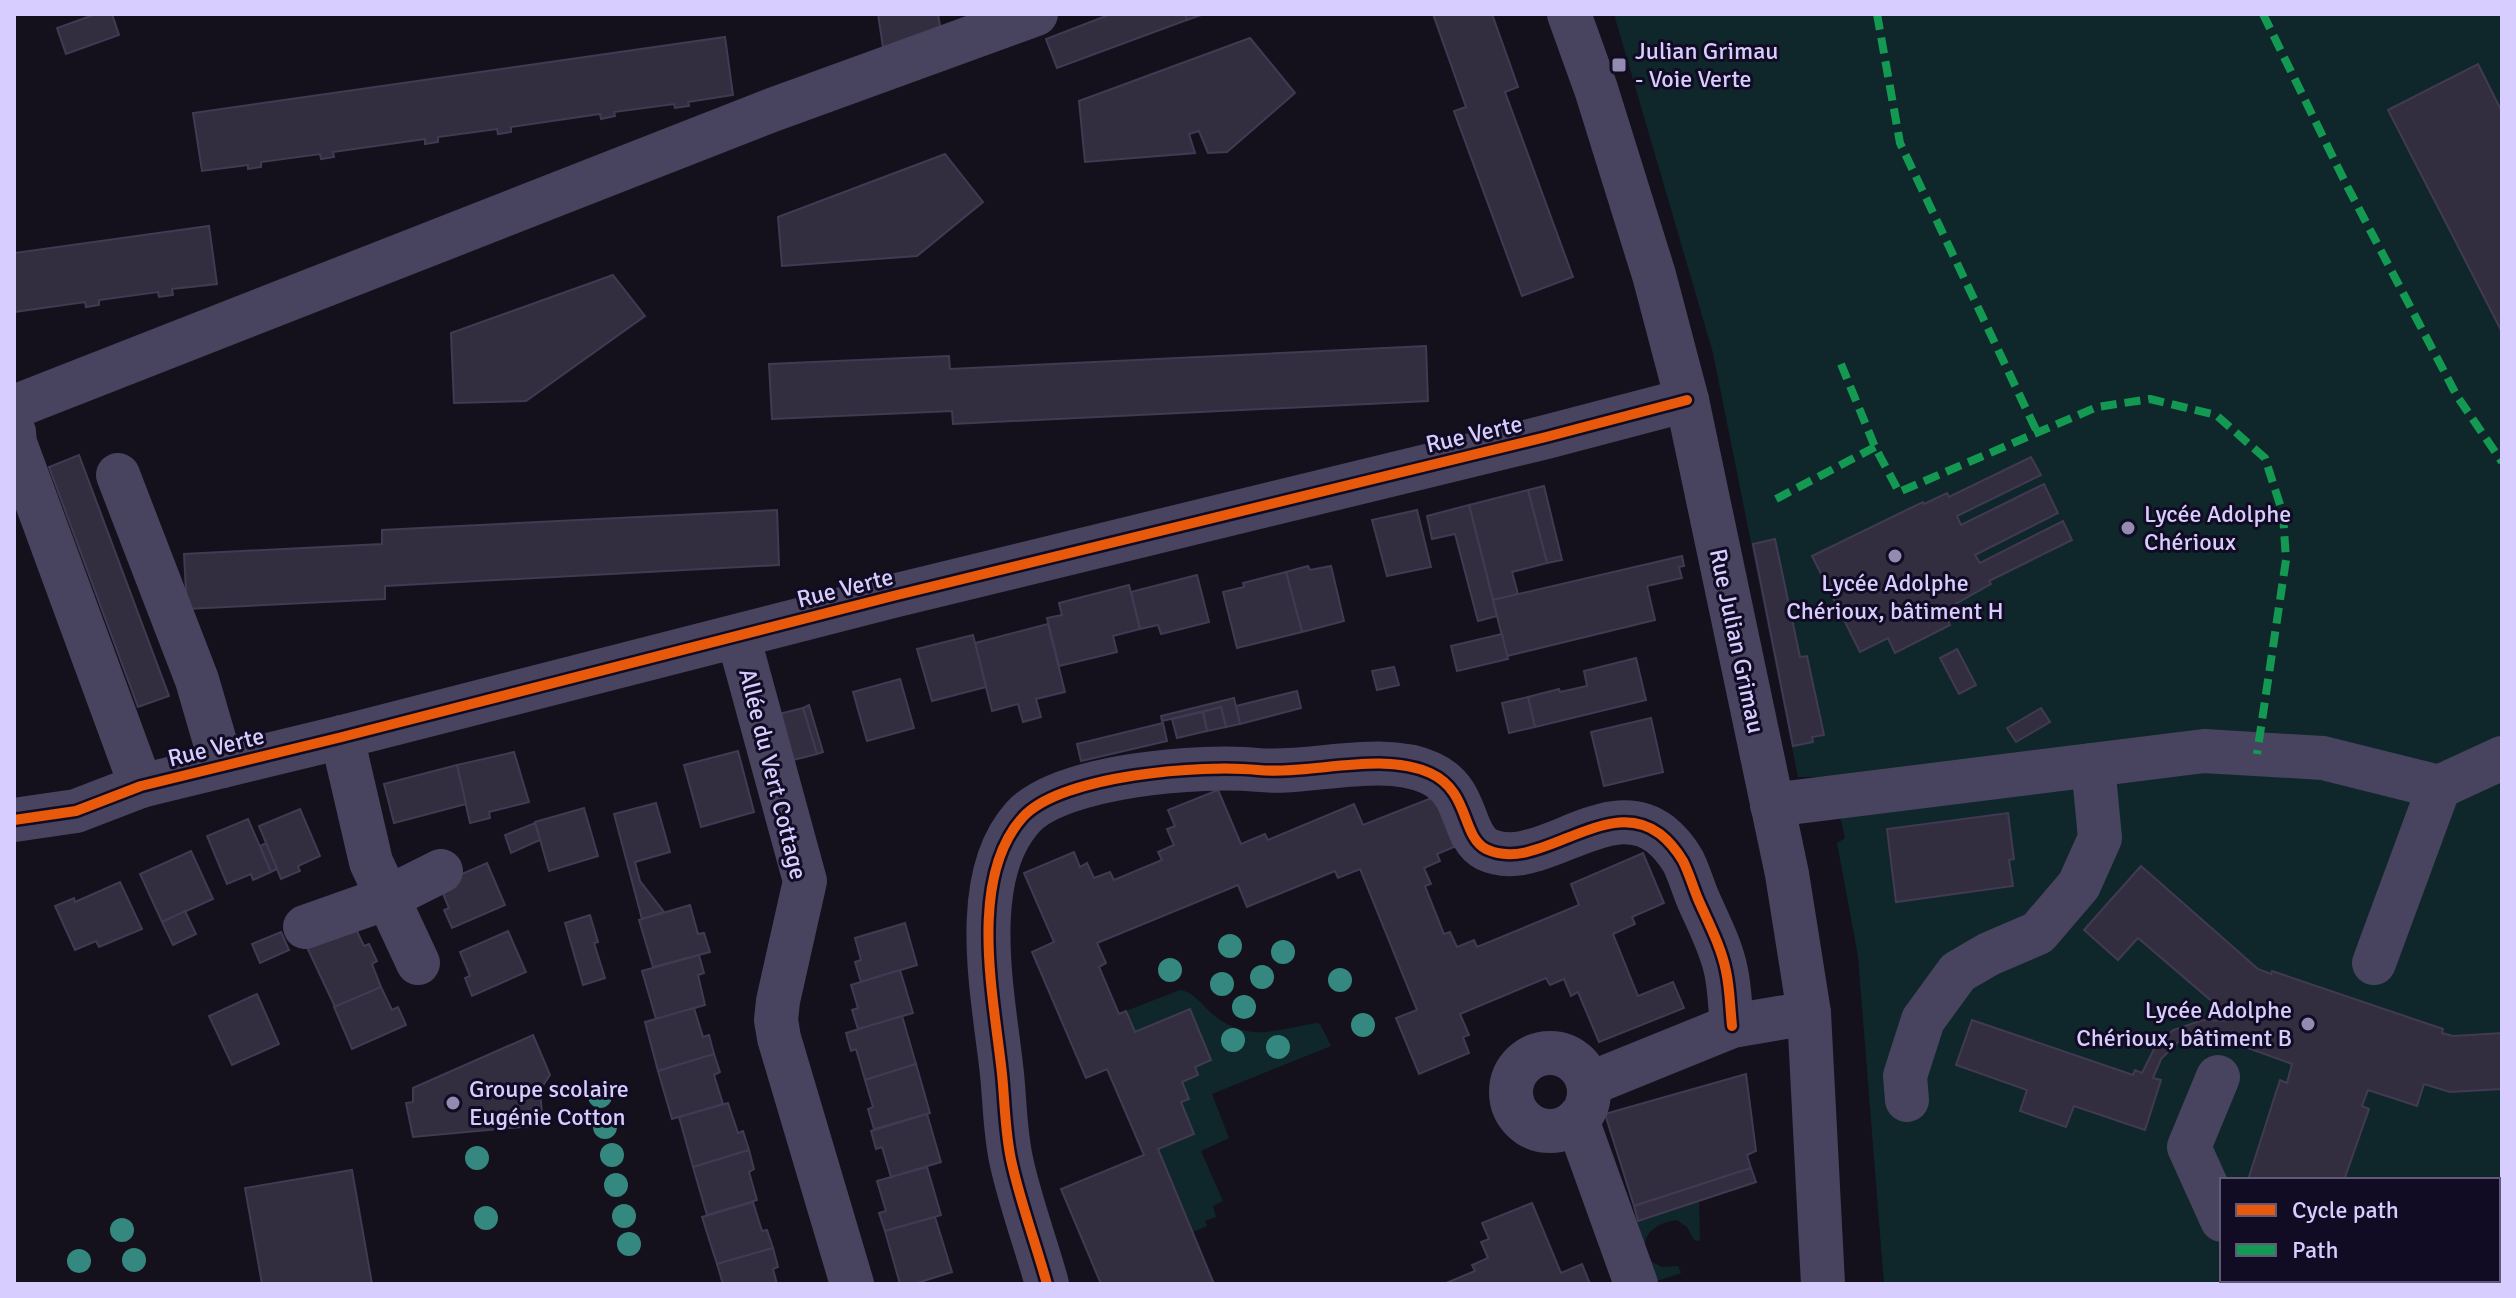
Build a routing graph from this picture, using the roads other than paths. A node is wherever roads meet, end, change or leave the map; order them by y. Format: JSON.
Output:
{"nodes":[{"id":1,"x":1036,"y":14,"type":"edge"},
{"id":2,"x":1569,"y":14,"type":"edge"},
{"id":3,"x":1687,"y":400,"type":"junction"},
{"id":4,"x":14,"y":407,"type":"edge"},
{"id":5,"x":14,"y":432,"type":"edge"},
{"id":6,"x":118,"y":475,"type":"dead end"},
{"id":7,"x":738,"y":636,"type":"junction"},
{"id":8,"x":342,"y":737,"type":"junction"},
{"id":9,"x":2502,"y":758,"type":"edge"},
{"id":10,"x":2093,"y":765,"type":"junction"},
{"id":11,"x":222,"y":766,"type":"junction"},
{"id":12,"x":141,"y":786,"type":"junction"},
{"id":13,"x":2439,"y":787,"type":"junction"},
{"id":14,"x":1772,"y":805,"type":"junction"},
{"id":15,"x":14,"y":820,"type":"edge"},
{"id":16,"x":441,"y":871,"type":"dead end"},
{"id":17,"x":387,"y":898,"type":"junction"},
{"id":18,"x":305,"y":927,"type":"dead end"},
{"id":19,"x":418,"y":963,"type":"dead end"},
{"id":20,"x":2374,"y":963,"type":"dead end"},
{"id":21,"x":1809,"y":1013,"type":"junction"},
{"id":22,"x":1732,"y":1026,"type":"junction"},
{"id":23,"x":2218,"y":1077,"type":"dead end"},
{"id":24,"x":1907,"y":1100,"type":"dead end"},
{"id":25,"x":2220,"y":1216,"type":"edge"},
{"id":26,"x":852,"y":1284,"type":"edge"},
{"id":27,"x":1047,"y":1284,"type":"edge"},
{"id":28,"x":1636,"y":1284,"type":"edge"},
{"id":29,"x":1823,"y":1284,"type":"edge"}],
"edges":[{"from":1,"to":4,"type":"street"},
{"from":2,"to":3,"type":"street","name":"Rue Julian Grimau"},
{"from":3,"to":7,"type":"street","name":"Rue Verte"},
{"from":3,"to":14,"type":"street","name":"Rue Julian Grimau"},
{"from":5,"to":12,"type":"street"},
{"from":6,"to":11,"type":"street"},
{"from":7,"to":8,"type":"street","name":"Rue Verte"},
{"from":7,"to":26,"type":"street","name":"Allée du Vert Cottage"},
{"from":8,"to":11,"type":"street","name":"Rue Verte"},
{"from":8,"to":17,"type":"street"},
{"from":9,"to":13,"type":"street"},
{"from":10,"to":13,"type":"street"},
{"from":10,"to":14,"type":"street"},
{"from":10,"to":24,"type":"street"},
{"from":11,"to":12,"type":"street","name":"Rue Verte"},
{"from":12,"to":15,"type":"street","name":"Rue Verte"},
{"from":13,"to":20,"type":"street"},
{"from":14,"to":21,"type":"street","name":"Rue Julian Grimau"},
{"from":16,"to":17,"type":"street"},
{"from":17,"to":18,"type":"street"},
{"from":17,"to":19,"type":"street"},
{"from":21,"to":22,"type":"street"},
{"from":21,"to":29,"type":"street","name":"Rue Julian Grimau"},
{"from":22,"to":27,"type":"street"},
{"from":22,"to":28,"type":"street"},
{"from":23,"to":25,"type":"street"}]}
